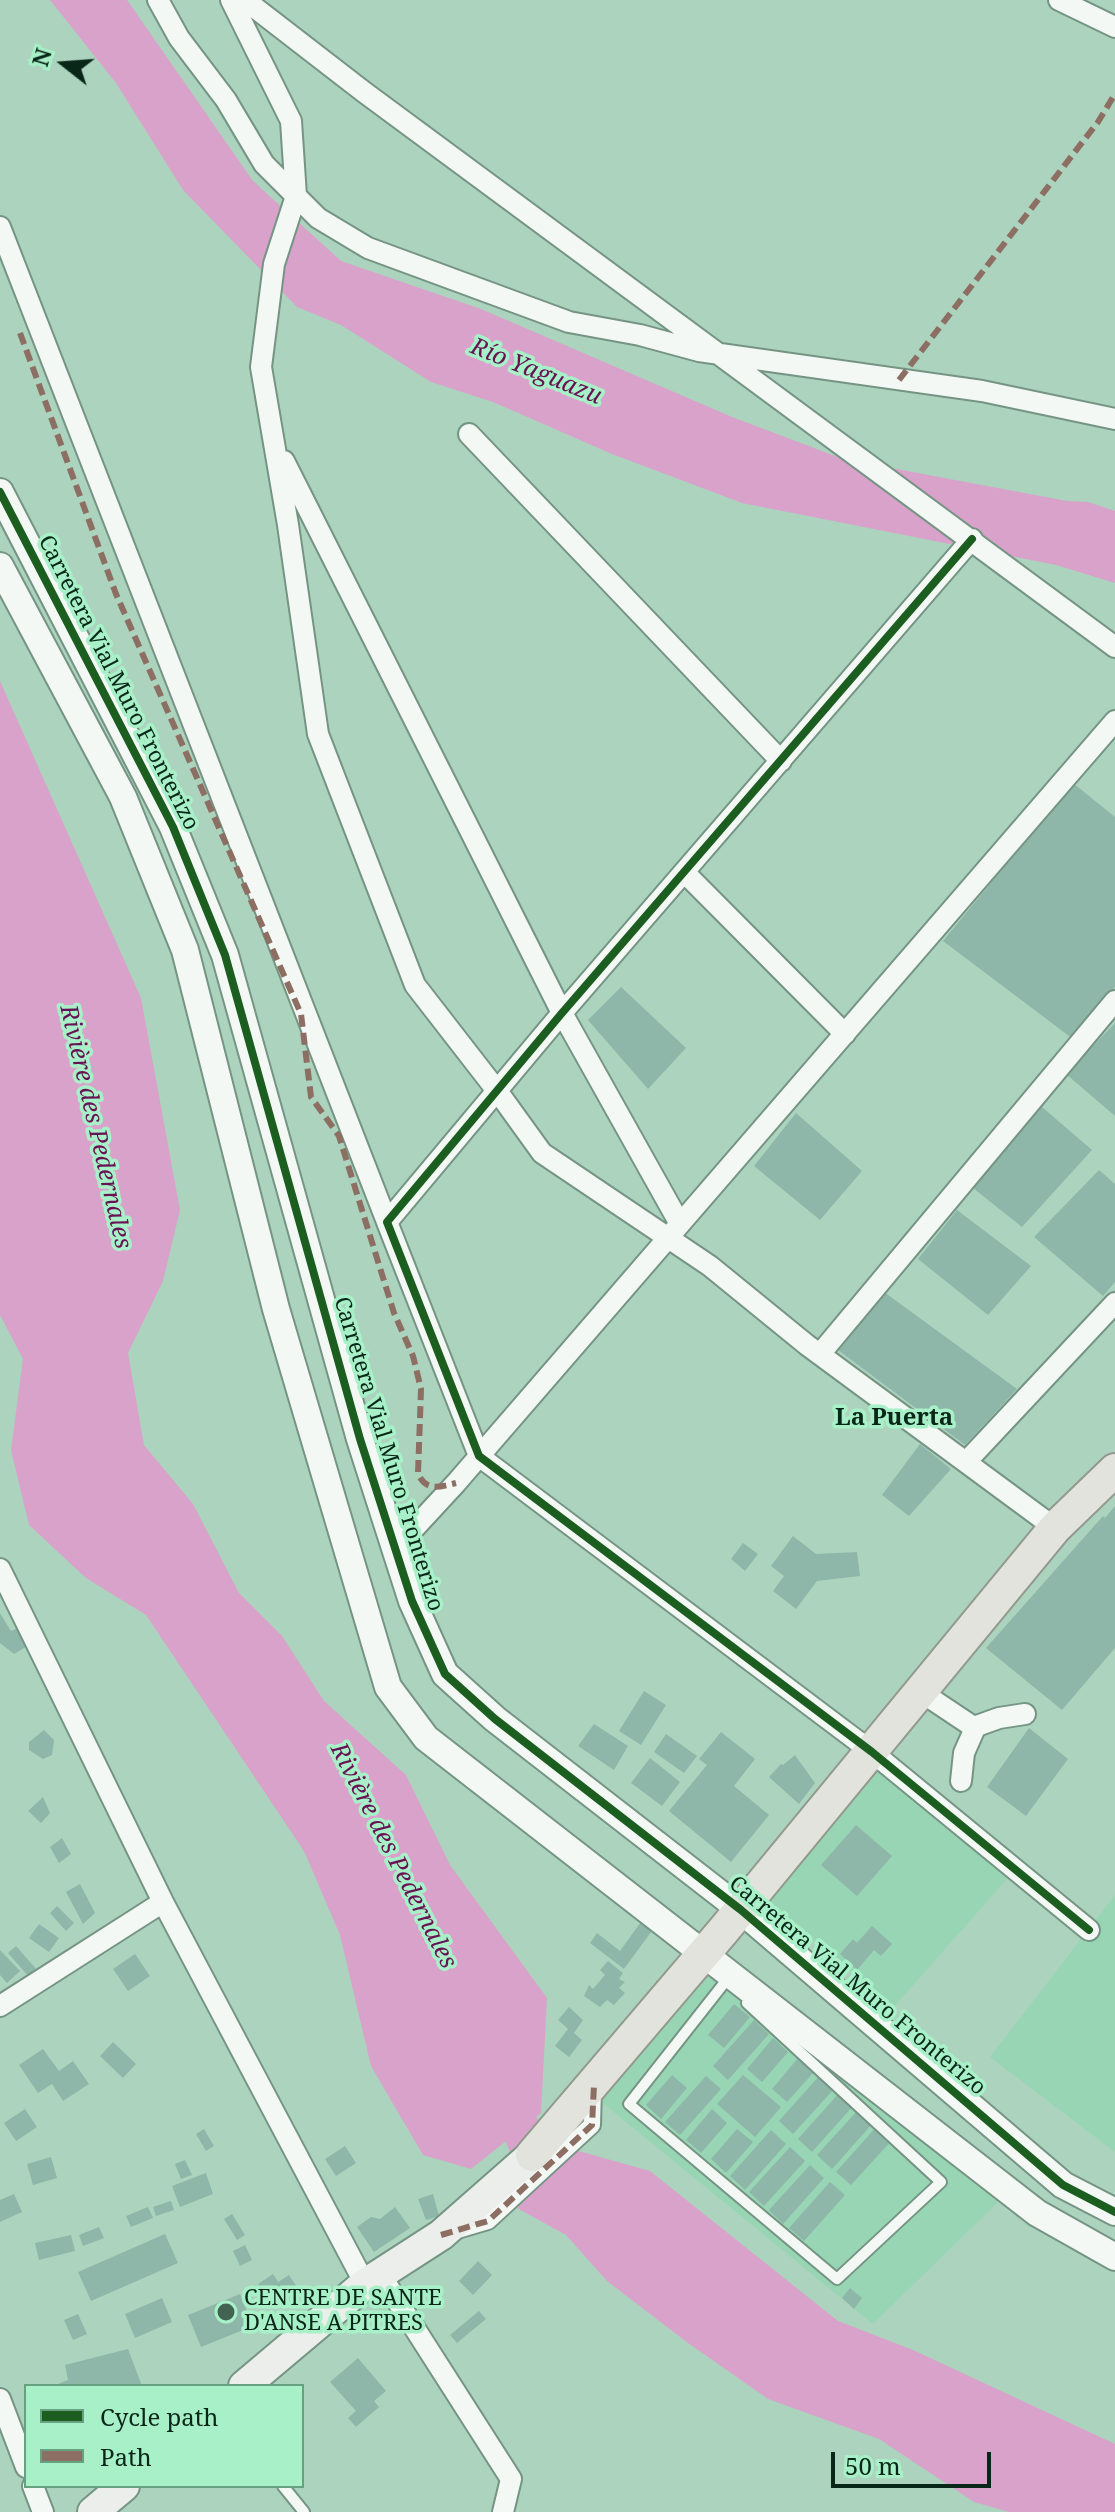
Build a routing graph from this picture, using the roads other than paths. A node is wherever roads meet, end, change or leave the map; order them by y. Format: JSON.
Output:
{"nodes":[{"id":1,"x":158,"y":0,"type":"edge"},
{"id":2,"x":231,"y":0,"type":"edge"},
{"id":3,"x":245,"y":0,"type":"edge"},
{"id":4,"x":1059,"y":0,"type":"edge"},
{"id":5,"x":1115,"y":27,"type":"edge"},
{"id":6,"x":296,"y":196,"type":"junction"},
{"id":7,"x":0,"y":227,"type":"edge"},
{"id":8,"x":1115,"y":419,"type":"edge"},
{"id":9,"x":469,"y":434,"type":"dead end"},
{"id":10,"x":273,"y":440,"type":"junction"},
{"id":11,"x":0,"y":492,"type":"edge"},
{"id":12,"x":972,"y":539,"type":"junction"},
{"id":13,"x":0,"y":566,"type":"edge"},
{"id":14,"x":1115,"y":647,"type":"edge"},
{"id":15,"x":1115,"y":721,"type":"edge"},
{"id":16,"x":781,"y":761,"type":"junction"},
{"id":17,"x":685,"y":873,"type":"junction"},
{"id":18,"x":1115,"y":1001,"type":"edge"},
{"id":19,"x":562,"y":1013,"type":"junction"},
{"id":20,"x":845,"y":1034,"type":"junction"},
{"id":21,"x":498,"y":1092,"type":"junction"},
{"id":22,"x":387,"y":1222,"type":"junction"},
{"id":23,"x":673,"y":1231,"type":"junction"},
{"id":24,"x":1115,"y":1303,"type":"edge"},
{"id":25,"x":820,"y":1354,"type":"junction"},
{"id":26,"x":479,"y":1456,"type":"junction"},
{"id":27,"x":966,"y":1462,"type":"junction"},
{"id":28,"x":1115,"y":1470,"type":"edge"},
{"id":29,"x":1055,"y":1528,"type":"junction"},
{"id":30,"x":395,"y":1549,"type":"junction"},
{"id":31,"x":0,"y":1569,"type":"edge"},
{"id":32,"x":921,"y":1692,"type":"junction"},
{"id":33,"x":1025,"y":1714,"type":"dead end"},
{"id":34,"x":974,"y":1727,"type":"junction"},
{"id":35,"x":872,"y":1752,"type":"junction"},
{"id":36,"x":961,"y":1781,"type":"dead end"},
{"id":37,"x":163,"y":1902,"type":"junction"},
{"id":38,"x":741,"y":1910,"type":"junction"},
{"id":39,"x":1089,"y":1930,"type":"dead end"},
{"id":40,"x":704,"y":1953,"type":"junction"},
{"id":41,"x":725,"y":1982,"type":"junction"},
{"id":42,"x":0,"y":2006,"type":"edge"},
{"id":43,"x":594,"y":2085,"type":"junction"},
{"id":44,"x":532,"y":2155,"type":"joint"},
{"id":45,"x":1115,"y":2212,"type":"edge"},
{"id":46,"x":441,"y":2235,"type":"junction"},
{"id":47,"x":1115,"y":2257,"type":"edge"},
{"id":48,"x":372,"y":2279,"type":"junction"},
{"id":49,"x":246,"y":2384,"type":"edge"},
{"id":50,"x":0,"y":2399,"type":"edge"},
{"id":51,"x":24,"y":2462,"type":"edge"},
{"id":52,"x":34,"y":2488,"type":"edge"},
{"id":53,"x":122,"y":2488,"type":"edge"},
{"id":54,"x":285,"y":2488,"type":"edge"},
{"id":55,"x":43,"y":2512,"type":"edge"},
{"id":56,"x":93,"y":2512,"type":"edge"},
{"id":57,"x":304,"y":2512,"type":"edge"},
{"id":58,"x":503,"y":2512,"type":"edge"}],
"edges":[{"from":1,"to":6,"type":"street"},
{"from":2,"to":6,"type":"street"},
{"from":3,"to":12,"type":"street"},
{"from":4,"to":5,"type":"street"},
{"from":6,"to":8,"type":"street"},
{"from":6,"to":10,"type":"street"},
{"from":7,"to":22,"type":"street"},
{"from":9,"to":16,"type":"street"},
{"from":10,"to":19,"type":"street"},
{"from":10,"to":21,"type":"street"},
{"from":11,"to":30,"type":"street","name":"Carretera Vial Muro Fronterizo"},
{"from":12,"to":14,"type":"street"},
{"from":12,"to":16,"type":"street"},
{"from":13,"to":40,"type":"street"},
{"from":15,"to":20,"type":"street"},
{"from":16,"to":17,"type":"street"},
{"from":17,"to":19,"type":"street"},
{"from":17,"to":20,"type":"street"},
{"from":18,"to":25,"type":"street"},
{"from":19,"to":21,"type":"street"},
{"from":19,"to":23,"type":"street"},
{"from":20,"to":23,"type":"street"},
{"from":21,"to":22,"type":"street"},
{"from":21,"to":23,"type":"street"},
{"from":22,"to":26,"type":"street"},
{"from":23,"to":25,"type":"street"},
{"from":23,"to":26,"type":"street"},
{"from":24,"to":27,"type":"street"},
{"from":25,"to":27,"type":"street"},
{"from":26,"to":30,"type":"street"},
{"from":26,"to":35,"type":"street"},
{"from":27,"to":29,"type":"street"},
{"from":28,"to":29,"type":"main road"},
{"from":29,"to":32,"type":"main road"},
{"from":30,"to":38,"type":"street","name":"Carretera Vial Muro Fronterizo"},
{"from":31,"to":37,"type":"street"},
{"from":32,"to":34,"type":"street"},
{"from":32,"to":35,"type":"main road"},
{"from":33,"to":34,"type":"street"},
{"from":34,"to":36,"type":"street"},
{"from":35,"to":38,"type":"main road"},
{"from":35,"to":39,"type":"street"},
{"from":37,"to":42,"type":"street"},
{"from":37,"to":48,"type":"street"},
{"from":38,"to":40,"type":"main road"},
{"from":38,"to":45,"type":"street","name":"Carretera Vial Muro Fronterizo"},
{"from":40,"to":41,"type":"lane"},
{"from":40,"to":43,"type":"main road"},
{"from":40,"to":47,"type":"street"},
{"from":41,"to":41,"type":"lane"},
{"from":43,"to":44,"type":"main road"},
{"from":43,"to":46,"type":"street"},
{"from":44,"to":46,"type":"main road"},
{"from":46,"to":48,"type":"main road"},
{"from":48,"to":49,"type":"main road"},
{"from":48,"to":58,"type":"street"},
{"from":50,"to":51,"type":"street"},
{"from":52,"to":55,"type":"street"},
{"from":53,"to":56,"type":"main road"},
{"from":54,"to":57,"type":"lane"}]}
